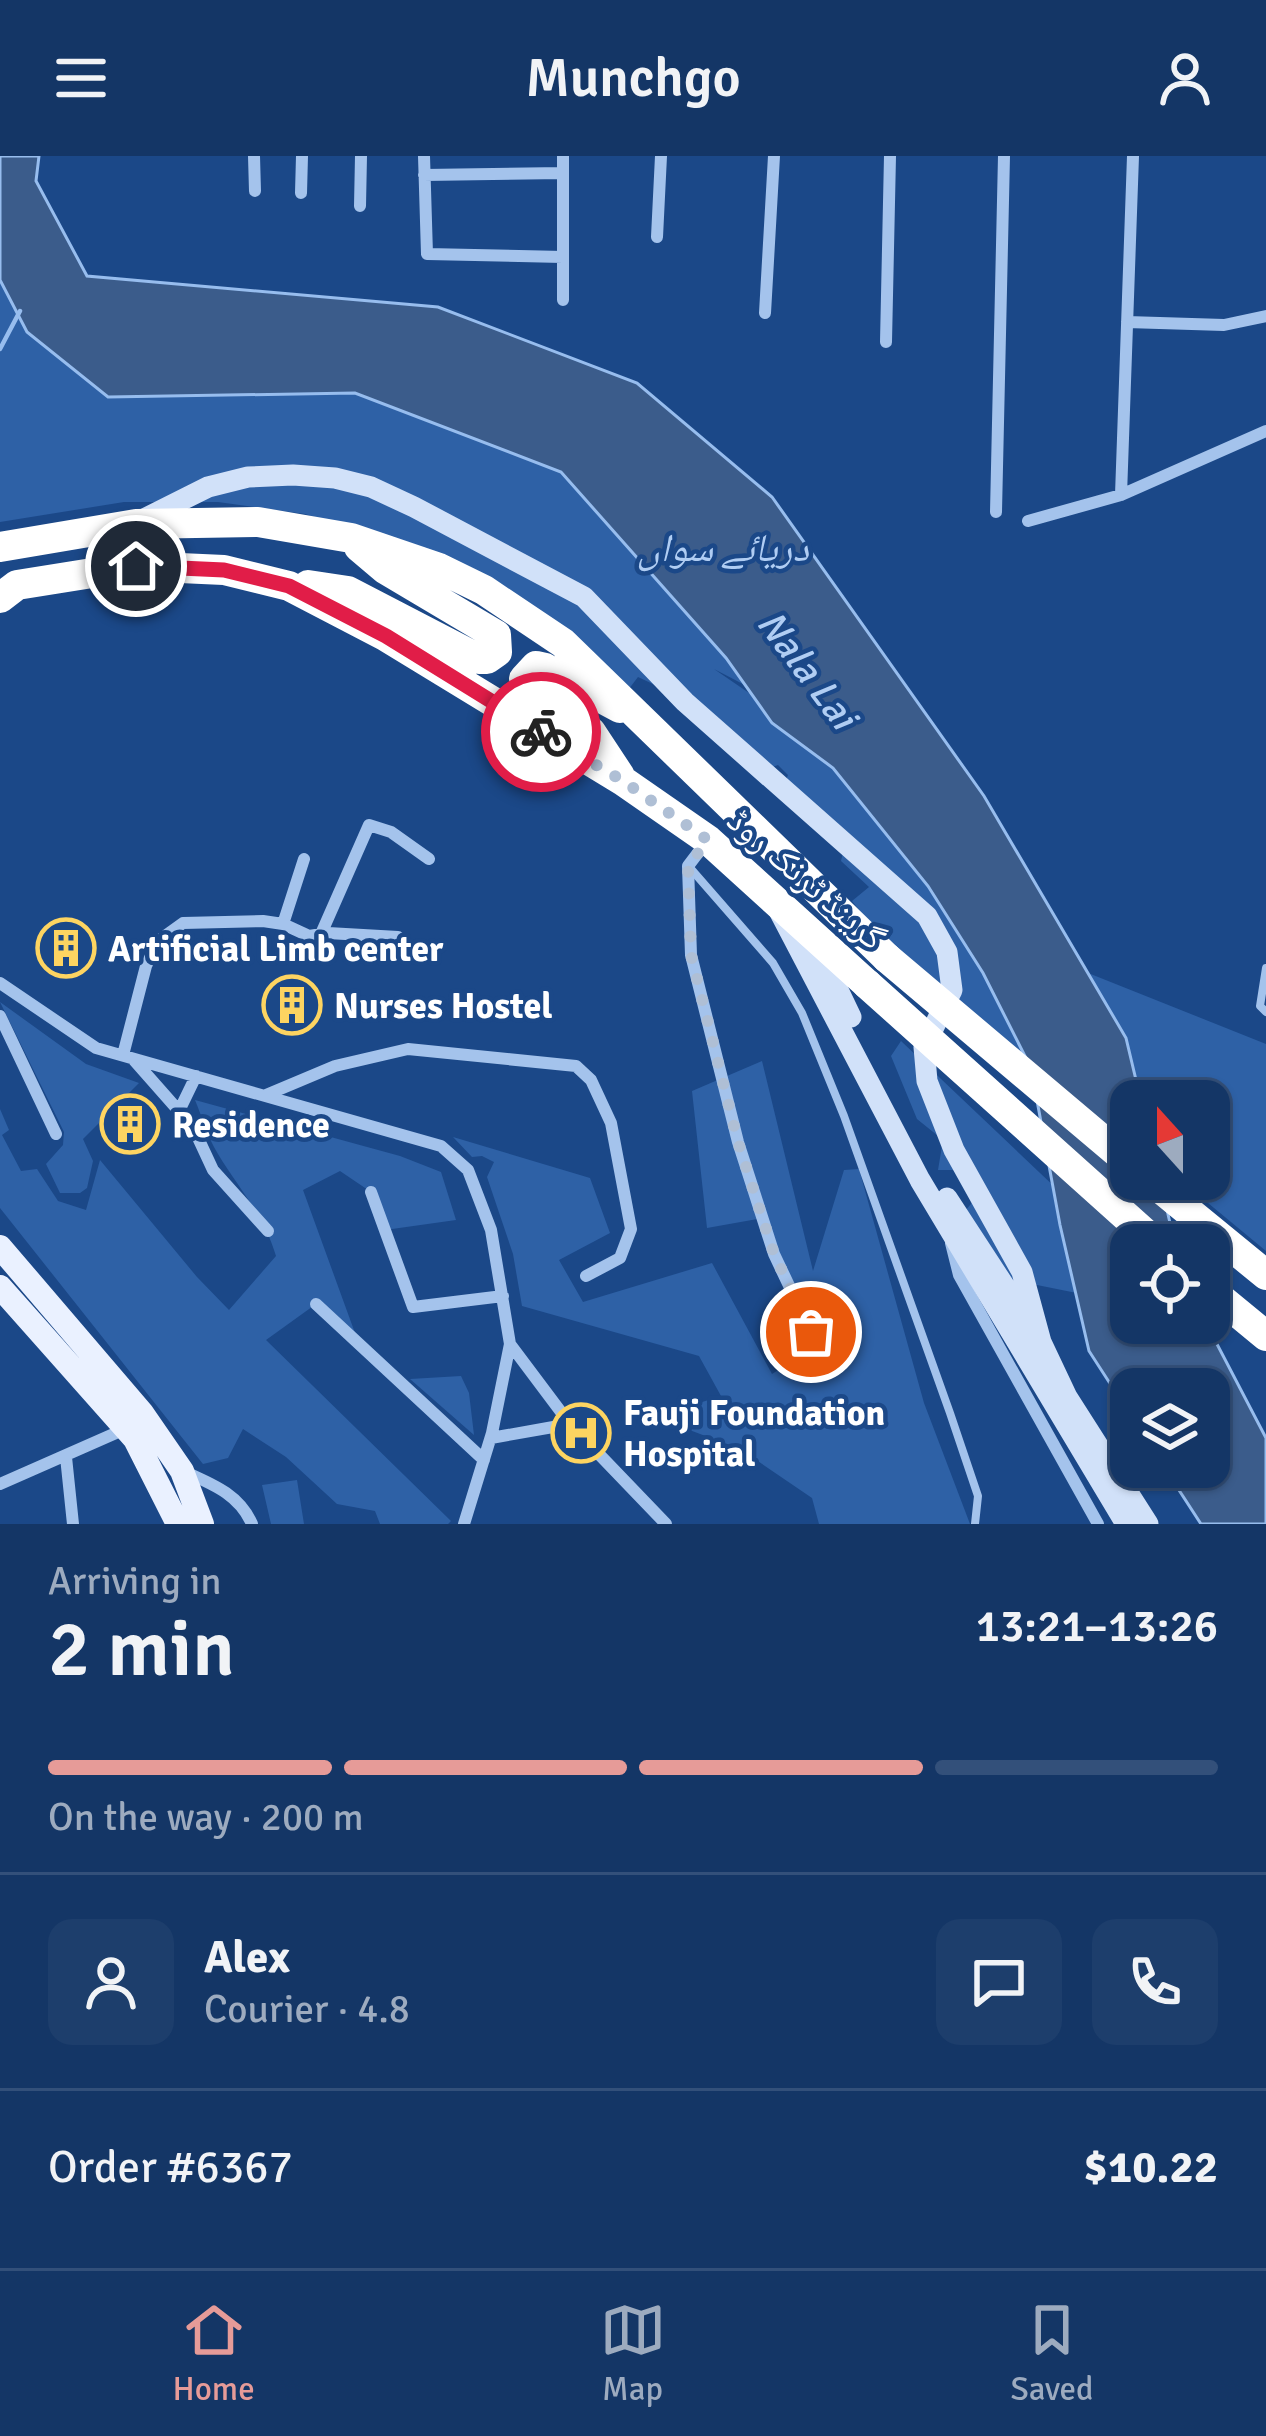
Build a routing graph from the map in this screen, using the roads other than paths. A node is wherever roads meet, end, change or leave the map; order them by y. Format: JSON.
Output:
{"nodes":[{"id":1,"x":254,"y":156,"type":"edge"},
{"id":2,"x":302,"y":156,"type":"edge"},
{"id":3,"x":361,"y":156,"type":"edge"},
{"id":4,"x":424,"y":156,"type":"edge"},
{"id":5,"x":563,"y":156,"type":"edge"},
{"id":6,"x":661,"y":156,"type":"edge"},
{"id":7,"x":774,"y":156,"type":"edge"},
{"id":8,"x":890,"y":156,"type":"edge"},
{"id":9,"x":1004,"y":156,"type":"edge"},
{"id":10,"x":1133,"y":156,"type":"edge"},
{"id":11,"x":563,"y":173,"type":"junction"},
{"id":12,"x":424,"y":175,"type":"junction"},
{"id":13,"x":255,"y":191,"type":"dead end"},
{"id":14,"x":302,"y":194,"type":"dead end"},
{"id":15,"x":360,"y":206,"type":"dead end"},
{"id":16,"x":657,"y":238,"type":"dead end"},
{"id":17,"x":563,"y":257,"type":"junction"},
{"id":18,"x":563,"y":300,"type":"dead end"},
{"id":19,"x":765,"y":313,"type":"dead end"},
{"id":20,"x":1266,"y":316,"type":"edge"},
{"id":21,"x":1127,"y":322,"type":"junction"},
{"id":22,"x":886,"y":342,"type":"dead end"},
{"id":23,"x":1266,"y":431,"type":"edge"},
{"id":24,"x":1121,"y":495,"type":"junction"},
{"id":25,"x":996,"y":512,"type":"dead end"},
{"id":26,"x":1028,"y":521,"type":"dead end"},
{"id":27,"x":136,"y":524,"type":"junction"},
{"id":28,"x":351,"y":538,"type":"junction"},
{"id":29,"x":0,"y":547,"type":"edge"},
{"id":30,"x":289,"y":586,"type":"junction"},
{"id":31,"x":6,"y":591,"type":"edge"},
{"id":32,"x":636,"y":713,"type":"junction"},
{"id":33,"x":623,"y":781,"type":"junction"},
{"id":34,"x":708,"y":840,"type":"junction"},
{"id":35,"x":304,"y":859,"type":"dead end"},
{"id":36,"x":429,"y":859,"type":"dead end"},
{"id":37,"x":688,"y":866,"type":"junction"},
{"id":38,"x":770,"y":892,"type":"junction"},
{"id":39,"x":283,"y":924,"type":"junction"},
{"id":40,"x":809,"y":929,"type":"junction"},
{"id":41,"x":321,"y":934,"type":"junction"},
{"id":42,"x":398,"y":937,"type":"dead end"},
{"id":43,"x":1266,"y":968,"type":"edge"},
{"id":44,"x":0,"y":982,"type":"edge"},
{"id":45,"x":1266,"y":1012,"type":"edge"},
{"id":46,"x":0,"y":1016,"type":"edge"},
{"id":47,"x":128,"y":1057,"type":"junction"},
{"id":48,"x":196,"y":1076,"type":"junction"},
{"id":49,"x":265,"y":1095,"type":"junction"},
{"id":50,"x":180,"y":1109,"type":"junction"},
{"id":51,"x":56,"y":1134,"type":"dead end"},
{"id":52,"x":1110,"y":1146,"type":"edge"},
{"id":53,"x":371,"y":1192,"type":"dead end"},
{"id":54,"x":1175,"y":1200,"type":"edge"},
{"id":55,"x":947,"y":1224,"type":"junction"},
{"id":56,"x":1135,"y":1224,"type":"edge"},
{"id":57,"x":268,"y":1231,"type":"dead end"},
{"id":58,"x":0,"y":1247,"type":"edge"},
{"id":59,"x":1262,"y":1271,"type":"edge"},
{"id":60,"x":586,"y":1276,"type":"dead end"},
{"id":61,"x":33,"y":1285,"type":"junction"},
{"id":62,"x":503,"y":1296,"type":"junction"},
{"id":63,"x":4,"y":1301,"type":"edge"},
{"id":64,"x":316,"y":1304,"type":"dead end"},
{"id":65,"x":1230,"y":1307,"type":"edge"},
{"id":66,"x":811,"y":1332,"type":"dead end"},
{"id":67,"x":1266,"y":1336,"type":"edge"},
{"id":68,"x":1041,"y":1342,"type":"junction"},
{"id":69,"x":510,"y":1344,"type":"junction"},
{"id":70,"x":570,"y":1424,"type":"junction"},
{"id":71,"x":126,"y":1429,"type":"junction"},
{"id":72,"x":490,"y":1438,"type":"junction"},
{"id":73,"x":66,"y":1457,"type":"junction"},
{"id":74,"x":484,"y":1460,"type":"junction"},
{"id":75,"x":182,"y":1471,"type":"junction"},
{"id":76,"x":0,"y":1484,"type":"edge"},
{"id":77,"x":1094,"y":1521,"type":"edge"},
{"id":78,"x":73,"y":1524,"type":"edge"},
{"id":79,"x":178,"y":1524,"type":"edge"},
{"id":80,"x":202,"y":1524,"type":"edge"},
{"id":81,"x":252,"y":1524,"type":"edge"},
{"id":82,"x":464,"y":1524,"type":"edge"},
{"id":83,"x":667,"y":1524,"type":"edge"},
{"id":84,"x":975,"y":1524,"type":"edge"},
{"id":85,"x":1126,"y":1524,"type":"edge"},
{"id":86,"x":1148,"y":1524,"type":"edge"}],
"edges":[{"from":1,"to":13,"type":"street"},
{"from":2,"to":14,"type":"street"},
{"from":3,"to":15,"type":"street"},
{"from":4,"to":12,"type":"street"},
{"from":5,"to":11,"type":"street"},
{"from":6,"to":16,"type":"street"},
{"from":7,"to":19,"type":"street"},
{"from":8,"to":22,"type":"street"},
{"from":9,"to":25,"type":"street"},
{"from":10,"to":21,"type":"street"},
{"from":11,"to":12,"type":"street"},
{"from":11,"to":17,"type":"street"},
{"from":12,"to":17,"type":"street"},
{"from":17,"to":18,"type":"street"},
{"from":20,"to":21,"type":"street"},
{"from":21,"to":24,"type":"street"},
{"from":23,"to":24,"type":"street"},
{"from":24,"to":26,"type":"street"},
{"from":27,"to":28,"type":"highway","name":"گرینڈ ٹرنک روڈ"},
{"from":27,"to":29,"type":"highway","name":"گرینڈ ٹرنک روڈ"},
{"from":27,"to":68,"type":"main road"},
{"from":28,"to":30,"type":"highway"},
{"from":28,"to":32,"type":"highway","name":"گرینڈ ٹرنک روڈ"},
{"from":30,"to":31,"type":"highway","name":"گرینڈ ٹرنک روڈ"},
{"from":30,"to":33,"type":"highway","name":"گرینڈ ٹرنک روڈ"},
{"from":32,"to":33,"type":"highway"},
{"from":32,"to":52,"type":"highway","name":"گرینڈ ٹرنک روڈ","bridge":true},
{"from":33,"to":34,"type":"highway","name":"گرینڈ ٹرنک روڈ"},
{"from":34,"to":37,"type":"street"},
{"from":34,"to":38,"type":"highway","name":"گرینڈ ٹرنک روڈ"},
{"from":35,"to":39,"type":"street"},
{"from":36,"to":41,"type":"street"},
{"from":37,"to":66,"type":"street"},
{"from":37,"to":84,"type":"lane"},
{"from":38,"to":40,"type":"highway","name":"گرینڈ ٹرنک روڈ"},
{"from":38,"to":55,"type":"main road"},
{"from":39,"to":41,"type":"street"},
{"from":39,"to":47,"type":"street"},
{"from":40,"to":56,"type":"highway","name":"گرینڈ ٹرنک روڈ","bridge":true},
{"from":40,"to":68,"type":"main road"},
{"from":41,"to":42,"type":"street"},
{"from":43,"to":45,"type":"lane"},
{"from":44,"to":47,"type":"street"},
{"from":46,"to":51,"type":"street"},
{"from":47,"to":48,"type":"street"},
{"from":47,"to":50,"type":"street"},
{"from":48,"to":49,"type":"street"},
{"from":48,"to":50,"type":"street"},
{"from":49,"to":60,"type":"street"},
{"from":49,"to":62,"type":"street"},
{"from":50,"to":57,"type":"street"},
{"from":53,"to":62,"type":"street"},
{"from":54,"to":59,"type":"highway"},
{"from":55,"to":77,"type":"street"},
{"from":55,"to":85,"type":"main road"},
{"from":58,"to":61,"type":"main road"},
{"from":61,"to":63,"type":"street"},
{"from":61,"to":75,"type":"main road"},
{"from":62,"to":69,"type":"street"},
{"from":63,"to":71,"type":"main road"},
{"from":64,"to":74,"type":"street"},
{"from":65,"to":67,"type":"highway"},
{"from":68,"to":86,"type":"main road"},
{"from":69,"to":70,"type":"street"},
{"from":69,"to":72,"type":"street"},
{"from":70,"to":72,"type":"street"},
{"from":70,"to":83,"type":"street"},
{"from":71,"to":73,"type":"street"},
{"from":71,"to":79,"type":"main road"},
{"from":72,"to":74,"type":"street"},
{"from":73,"to":76,"type":"street"},
{"from":73,"to":78,"type":"street"},
{"from":74,"to":82,"type":"street"},
{"from":75,"to":80,"type":"main road"},
{"from":75,"to":81,"type":"street"}]}
